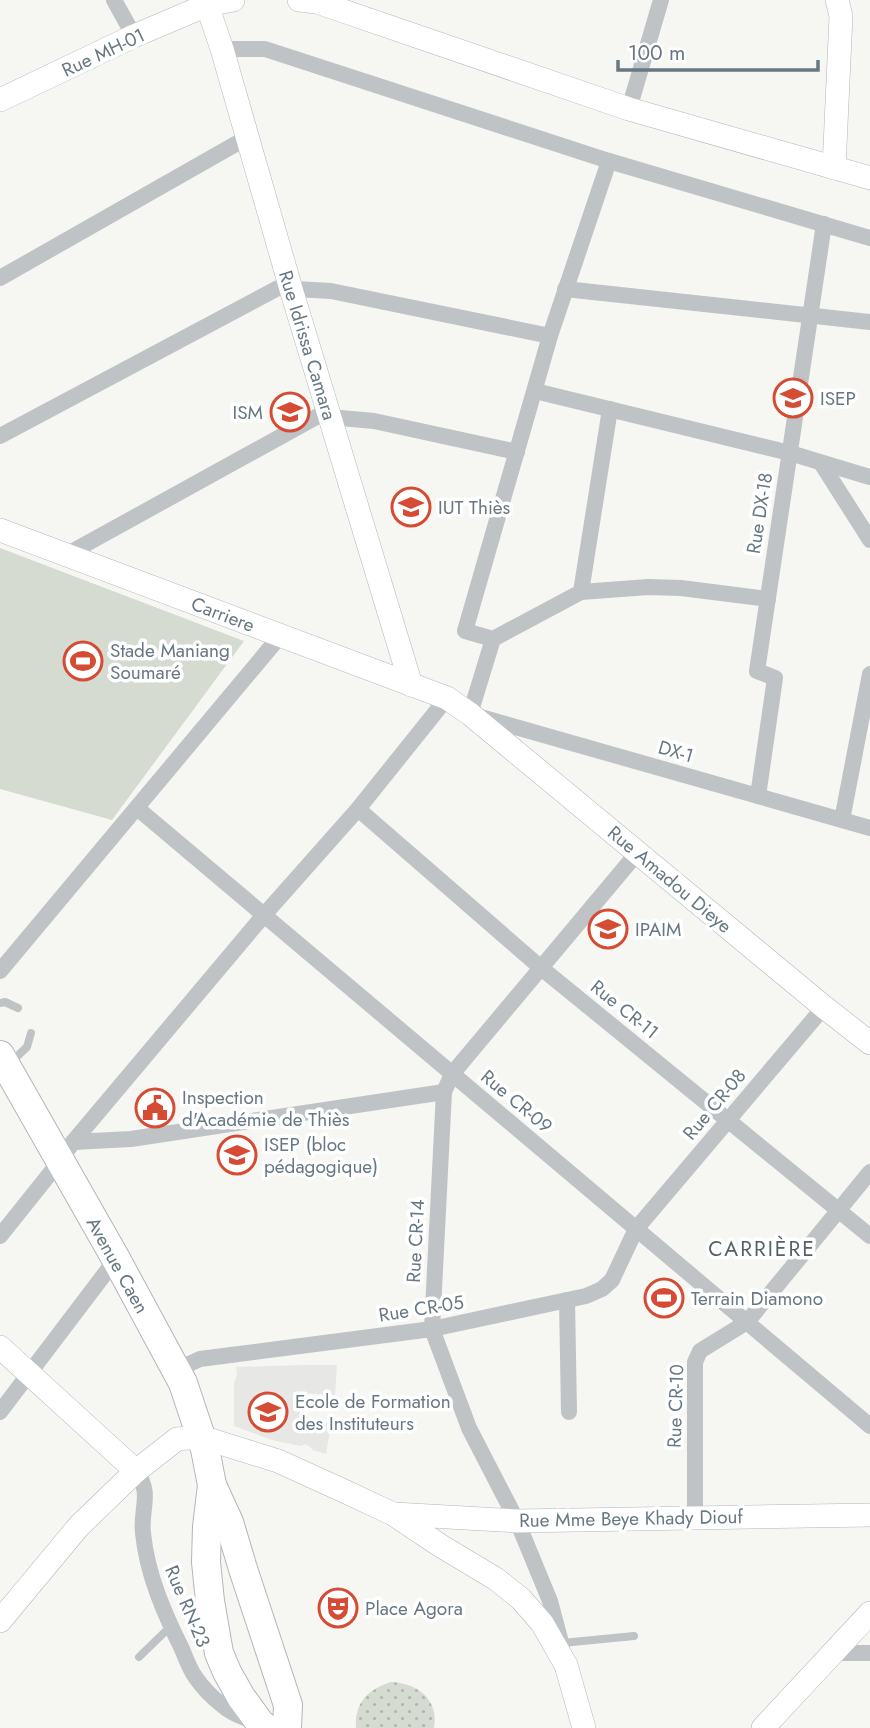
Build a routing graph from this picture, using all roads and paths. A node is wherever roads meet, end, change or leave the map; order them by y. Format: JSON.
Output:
{"nodes":[{"id":1,"x":114,"y":0,"type":"edge"},
{"id":2,"x":233,"y":0,"type":"edge"},
{"id":3,"x":661,"y":0,"type":"edge"},
{"id":4,"x":837,"y":0,"type":"edge"},
{"id":5,"x":311,"y":1,"type":"edge"},
{"id":6,"x":206,"y":3,"type":"edge"},
{"id":7,"x":354,"y":7,"type":"edge"},
{"id":8,"x":134,"y":37,"type":"junction"},
{"id":9,"x":222,"y":49,"type":"junction"},
{"id":10,"x":0,"y":100,"type":"edge"},
{"id":11,"x":629,"y":109,"type":"junction"},
{"id":12,"x":248,"y":137,"type":"junction"},
{"id":13,"x":609,"y":161,"type":"junction"},
{"id":14,"x":834,"y":168,"type":"junction"},
{"id":15,"x":870,"y":178,"type":"edge"},
{"id":16,"x":824,"y":225,"type":"junction"},
{"id":17,"x":870,"y":238,"type":"edge"},
{"id":18,"x":0,"y":278,"type":"edge"},
{"id":19,"x":291,"y":289,"type":"junction"},
{"id":20,"x":565,"y":289,"type":"junction"},
{"id":21,"x":810,"y":316,"type":"junction"},
{"id":22,"x":870,"y":322,"type":"edge"},
{"id":23,"x":550,"y":336,"type":"junction"},
{"id":24,"x":534,"y":391,"type":"junction"},
{"id":25,"x":610,"y":409,"type":"junction"},
{"id":26,"x":330,"y":417,"type":"junction"},
{"id":27,"x":0,"y":436,"type":"edge"},
{"id":28,"x":517,"y":452,"type":"junction"},
{"id":29,"x":790,"y":453,"type":"junction"},
{"id":30,"x":821,"y":463,"type":"junction"},
{"id":31,"x":870,"y":477,"type":"edge"},
{"id":32,"x":0,"y":530,"type":"edge"},
{"id":33,"x":870,"y":540,"type":"edge"},
{"id":34,"x":66,"y":555,"type":"junction"},
{"id":35,"x":580,"y":592,"type":"junction"},
{"id":36,"x":768,"y":599,"type":"junction"},
{"id":37,"x":281,"y":635,"type":"junction"},
{"id":38,"x":493,"y":639,"type":"junction"},
{"id":39,"x":870,"y":674,"type":"edge"},
{"id":40,"x":411,"y":685,"type":"junction"},
{"id":41,"x":447,"y":698,"type":"junction"},
{"id":42,"x":470,"y":714,"type":"junction"},
{"id":43,"x":863,"y":742,"type":"edge"},
{"id":44,"x":758,"y":796,"type":"junction"},
{"id":45,"x":137,"y":808,"type":"junction"},
{"id":46,"x":358,"y":809,"type":"junction"},
{"id":47,"x":842,"y":820,"type":"junction"},
{"id":48,"x":870,"y":828,"type":"edge"},
{"id":49,"x":638,"y":852,"type":"junction"},
{"id":50,"x":264,"y":915,"type":"junction"},
{"id":51,"x":540,"y":967,"type":"junction"},
{"id":52,"x":0,"y":971,"type":"edge"},
{"id":53,"x":0,"y":1003,"type":"edge"},
{"id":54,"x":824,"y":1007,"type":"junction"},
{"id":55,"x":18,"y":1008,"type":"dead end"},
{"id":56,"x":31,"y":1033,"type":"dead end"},
{"id":57,"x":870,"y":1043,"type":"edge"},
{"id":58,"x":3,"y":1061,"type":"edge"},
{"id":59,"x":452,"y":1074,"type":"junction"},
{"id":60,"x":444,"y":1092,"type":"junction"},
{"id":61,"x":729,"y":1120,"type":"junction"},
{"id":62,"x":66,"y":1151,"type":"junction"},
{"id":63,"x":870,"y":1172,"type":"edge"},
{"id":64,"x":839,"y":1210,"type":"junction"},
{"id":65,"x":636,"y":1229,"type":"junction"},
{"id":66,"x":0,"y":1236,"type":"edge"},
{"id":67,"x":870,"y":1236,"type":"edge"},
{"id":68,"x":116,"y":1259,"type":"junction"},
{"id":69,"x":567,"y":1300,"type":"junction"},
{"id":70,"x":747,"y":1322,"type":"junction"},
{"id":71,"x":432,"y":1329,"type":"junction"},
{"id":72,"x":0,"y":1347,"type":"edge"},
{"id":73,"x":176,"y":1370,"type":"junction"},
{"id":74,"x":29,"y":1374,"type":"junction"},
{"id":75,"x":0,"y":1412,"type":"edge"},
{"id":76,"x":569,"y":1412,"type":"dead end"},
{"id":77,"x":870,"y":1426,"type":"edge"},
{"id":78,"x":201,"y":1437,"type":"junction"},
{"id":79,"x":136,"y":1471,"type":"junction"},
{"id":80,"x":212,"y":1485,"type":"junction"},
{"id":81,"x":393,"y":1514,"type":"junction"},
{"id":82,"x":870,"y":1515,"type":"edge"},
{"id":83,"x":695,"y":1517,"type":"junction"},
{"id":84,"x":517,"y":1521,"type":"junction"},
{"id":85,"x":870,"y":1613,"type":"edge"},
{"id":86,"x":0,"y":1621,"type":"edge"},
{"id":87,"x":171,"y":1626,"type":"junction"},
{"id":88,"x":634,"y":1636,"type":"dead end"},
{"id":89,"x":832,"y":1653,"type":"junction"},
{"id":90,"x":870,"y":1653,"type":"edge"},
{"id":91,"x":564,"y":1654,"type":"junction"},
{"id":92,"x":139,"y":1657,"type":"dead end"},
{"id":93,"x":783,"y":1705,"type":"junction"},
{"id":94,"x":263,"y":1726,"type":"edge"},
{"id":95,"x":287,"y":1728,"type":"edge"},
{"id":96,"x":584,"y":1728,"type":"edge"},
{"id":97,"x":762,"y":1728,"type":"edge"},
{"id":98,"x":783,"y":1728,"type":"edge"}],
"edges":[{"from":1,"to":8,"type":"street"},
{"from":2,"to":6,"type":"street","name":"Rue MH-01"},
{"from":3,"to":11,"type":"street"},
{"from":4,"to":14,"type":"street"},
{"from":5,"to":7,"type":"street"},
{"from":6,"to":8,"type":"street","name":"Rue MH-01"},
{"from":6,"to":9,"type":"street","name":"Rue Idrissa Camara"},
{"from":7,"to":11,"type":"street"},
{"from":8,"to":10,"type":"street","name":"Rue MH-01"},
{"from":9,"to":12,"type":"street","name":"Rue Idrissa Camara"},
{"from":9,"to":13,"type":"street"},
{"from":11,"to":14,"type":"street"},
{"from":12,"to":18,"type":"street"},
{"from":12,"to":19,"type":"street","name":"Rue Idrissa Camara"},
{"from":13,"to":16,"type":"street"},
{"from":13,"to":20,"type":"street"},
{"from":14,"to":15,"type":"street"},
{"from":16,"to":17,"type":"street"},
{"from":16,"to":21,"type":"street","name":"Rue DX-18"},
{"from":19,"to":23,"type":"street"},
{"from":19,"to":26,"type":"street","name":"Rue Idrissa Camara"},
{"from":19,"to":27,"type":"street"},
{"from":20,"to":21,"type":"street"},
{"from":20,"to":23,"type":"street"},
{"from":21,"to":22,"type":"street"},
{"from":21,"to":29,"type":"street","name":"Rue DX-18"},
{"from":23,"to":24,"type":"street"},
{"from":24,"to":25,"type":"street"},
{"from":24,"to":28,"type":"street"},
{"from":25,"to":29,"type":"street"},
{"from":25,"to":35,"type":"street"},
{"from":26,"to":28,"type":"street"},
{"from":26,"to":34,"type":"street"},
{"from":26,"to":40,"type":"street","name":"Rue Idrissa Camara"},
{"from":28,"to":38,"type":"street"},
{"from":29,"to":30,"type":"street"},
{"from":29,"to":36,"type":"street","name":"Rue DX-18"},
{"from":30,"to":31,"type":"street"},
{"from":30,"to":33,"type":"street"},
{"from":32,"to":34,"type":"street","name":"Carriere"},
{"from":34,"to":37,"type":"street","name":"Carriere"},
{"from":35,"to":36,"type":"street"},
{"from":35,"to":38,"type":"street"},
{"from":36,"to":44,"type":"street","name":"Rue DX-18"},
{"from":37,"to":40,"type":"street","name":"Carriere"},
{"from":37,"to":45,"type":"street"},
{"from":38,"to":42,"type":"street"},
{"from":39,"to":43,"type":"street"},
{"from":40,"to":41,"type":"street","name":"Carriere"},
{"from":41,"to":42,"type":"street","name":"Rue Amadou Dieye"},
{"from":41,"to":46,"type":"street"},
{"from":42,"to":44,"type":"street","name":"DX-1"},
{"from":42,"to":49,"type":"street","name":"Rue Amadou Dieye"},
{"from":43,"to":47,"type":"street"},
{"from":44,"to":47,"type":"street","name":"DX-1"},
{"from":45,"to":50,"type":"street","name":"Rue CR-09"},
{"from":45,"to":52,"type":"street"},
{"from":46,"to":50,"type":"street"},
{"from":46,"to":51,"type":"street","name":"Rue CR-11"},
{"from":47,"to":48,"type":"street","name":"DX-1"},
{"from":49,"to":51,"type":"street","name":"Rue CR-14"},
{"from":49,"to":54,"type":"street","name":"Rue Amadou Dieye"},
{"from":50,"to":59,"type":"street","name":"Rue CR-09"},
{"from":50,"to":62,"type":"street"},
{"from":51,"to":59,"type":"street","name":"Rue CR-14"},
{"from":51,"to":61,"type":"street","name":"Rue CR-11"},
{"from":53,"to":55,"type":"lane"},
{"from":54,"to":57,"type":"street","name":"Rue Amadou Dieye"},
{"from":54,"to":61,"type":"street","name":"Rue CR-08"},
{"from":56,"to":58,"type":"lane"},
{"from":58,"to":62,"type":"highway","name":"Avenue Caen"},
{"from":59,"to":60,"type":"street","name":"Rue CR-14"},
{"from":59,"to":65,"type":"street","name":"Rue CR-09"},
{"from":60,"to":62,"type":"street"},
{"from":60,"to":71,"type":"street","name":"Rue CR-14"},
{"from":61,"to":64,"type":"street","name":"Rue CR-11"},
{"from":61,"to":65,"type":"street","name":"Rue CR-08"},
{"from":62,"to":66,"type":"street"},
{"from":62,"to":68,"type":"highway","name":"Avenue Caen"},
{"from":63,"to":64,"type":"street","name":"Rue CR-10"},
{"from":64,"to":67,"type":"street","name":"Rue CR-11"},
{"from":64,"to":70,"type":"street","name":"Rue CR-10"},
{"from":65,"to":69,"type":"street","name":"Rue CR-05"},
{"from":65,"to":70,"type":"street","name":"Rue CR-09"},
{"from":68,"to":73,"type":"highway","name":"Avenue Caen"},
{"from":68,"to":74,"type":"street"},
{"from":69,"to":71,"type":"street","name":"Rue CR-05"},
{"from":69,"to":76,"type":"street"},
{"from":70,"to":77,"type":"street","name":"Rue CR-09"},
{"from":70,"to":83,"type":"street","name":"Rue CR-10"},
{"from":71,"to":73,"type":"street","name":"Rue CR-05"},
{"from":71,"to":84,"type":"street","name":"Rue CR-14"},
{"from":72,"to":74,"type":"street"},
{"from":73,"to":78,"type":"highway","name":"Avenue Caen"},
{"from":74,"to":75,"type":"street"},
{"from":74,"to":79,"type":"street"},
{"from":78,"to":79,"type":"street"},
{"from":78,"to":80,"type":"highway","name":"Avenue Caen"},
{"from":78,"to":81,"type":"street"},
{"from":79,"to":86,"type":"street"},
{"from":79,"to":87,"type":"street","name":"Rue RN-23"},
{"from":80,"to":94,"type":"highway","name":"Avenue Caen"},
{"from":80,"to":95,"type":"highway","name":"Avenue Caen"},
{"from":81,"to":84,"type":"street","name":"Rue Mme Beye Khady Diouf"},
{"from":81,"to":91,"type":"street"},
{"from":82,"to":83,"type":"street","name":"Rue Mme Beye Khady Diouf"},
{"from":83,"to":84,"type":"street","name":"Rue Mme Beye Khady Diouf"},
{"from":84,"to":91,"type":"street","name":"Rue CR-14"},
{"from":85,"to":89,"type":"street"},
{"from":87,"to":92,"type":"lane"},
{"from":87,"to":94,"type":"street","name":"Rue RN-23"},
{"from":88,"to":91,"type":"lane"},
{"from":89,"to":90,"type":"street"},
{"from":89,"to":93,"type":"street"},
{"from":91,"to":96,"type":"street"},
{"from":93,"to":97,"type":"street"},
{"from":93,"to":98,"type":"street"}]}
